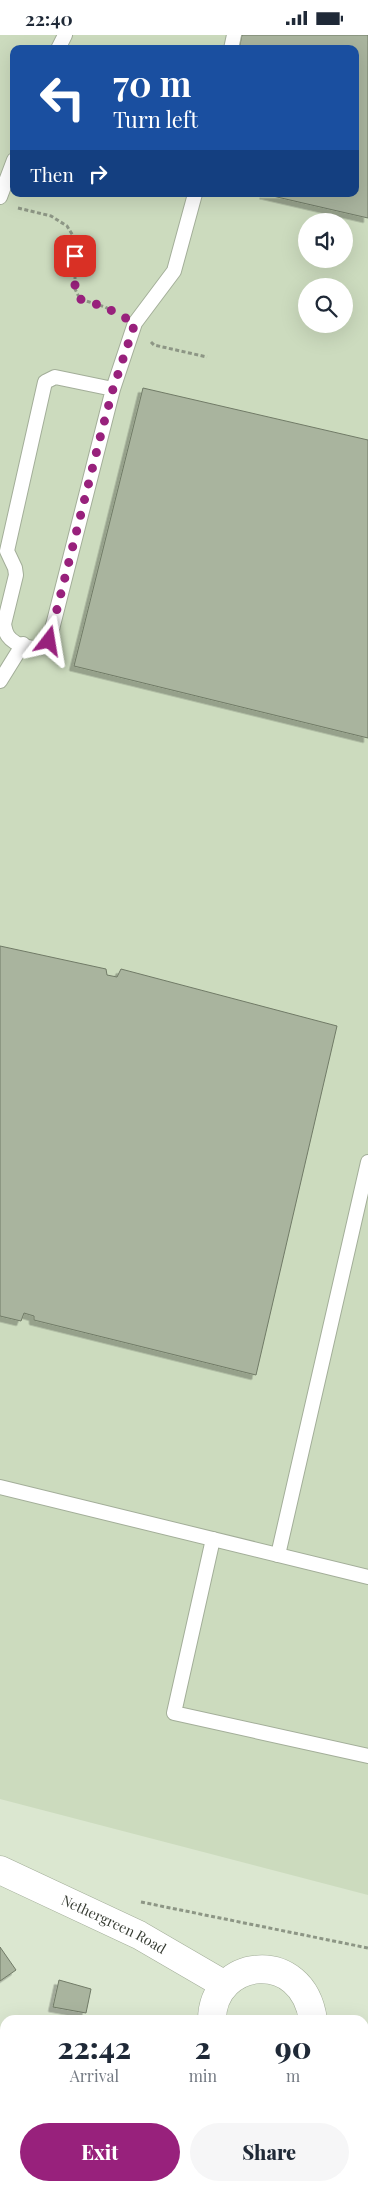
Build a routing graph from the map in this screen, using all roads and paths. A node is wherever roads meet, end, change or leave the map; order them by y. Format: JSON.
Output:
{"nodes":[{"id":1,"x":10,"y":171,"type":"edge"},
{"id":2,"x":0,"y":197,"type":"edge"},
{"id":3,"x":194,"y":197,"type":"edge"},
{"id":4,"x":17,"y":208,"type":"dead end"},
{"id":5,"x":135,"y":323,"type":"junction"},
{"id":6,"x":207,"y":357,"type":"dead end"},
{"id":7,"x":113,"y":389,"type":"junction"},
{"id":8,"x":23,"y":644,"type":"junction"},
{"id":9,"x":0,"y":681,"type":"edge"},
{"id":10,"x":368,"y":1162,"type":"edge"},
{"id":11,"x":0,"y":1487,"type":"edge"},
{"id":12,"x":213,"y":1539,"type":"junction"},
{"id":13,"x":278,"y":1555,"type":"junction"},
{"id":14,"x":368,"y":1577,"type":"edge"},
{"id":15,"x":368,"y":1756,"type":"edge"},
{"id":16,"x":0,"y":1870,"type":"edge"},
{"id":17,"x":139,"y":1935,"type":"junction"},
{"id":18,"x":368,"y":1948,"type":"edge"},
{"id":19,"x":225,"y":1985,"type":"junction"},
{"id":20,"x":212,"y":2015,"type":"edge"},
{"id":21,"x":312,"y":2015,"type":"edge"}],
"edges":[{"from":1,"to":2,"type":"lane"},
{"from":3,"to":5,"type":"lane"},
{"from":4,"to":5,"type":"path"},
{"from":5,"to":6,"type":"path"},
{"from":5,"to":7,"type":"lane"},
{"from":7,"to":8,"type":"lane"},
{"from":7,"to":8,"type":"lane"},
{"from":8,"to":9,"type":"lane"},
{"from":10,"to":13,"type":"lane"},
{"from":11,"to":12,"type":"lane"},
{"from":12,"to":13,"type":"lane"},
{"from":12,"to":15,"type":"lane"},
{"from":13,"to":14,"type":"lane"},
{"from":16,"to":17,"type":"street","name":"Nethergreen Road"},
{"from":17,"to":18,"type":"path"},
{"from":17,"to":19,"type":"street","name":"Nethergreen Road"},
{"from":19,"to":20,"type":"street"},
{"from":19,"to":21,"type":"street"}]}
